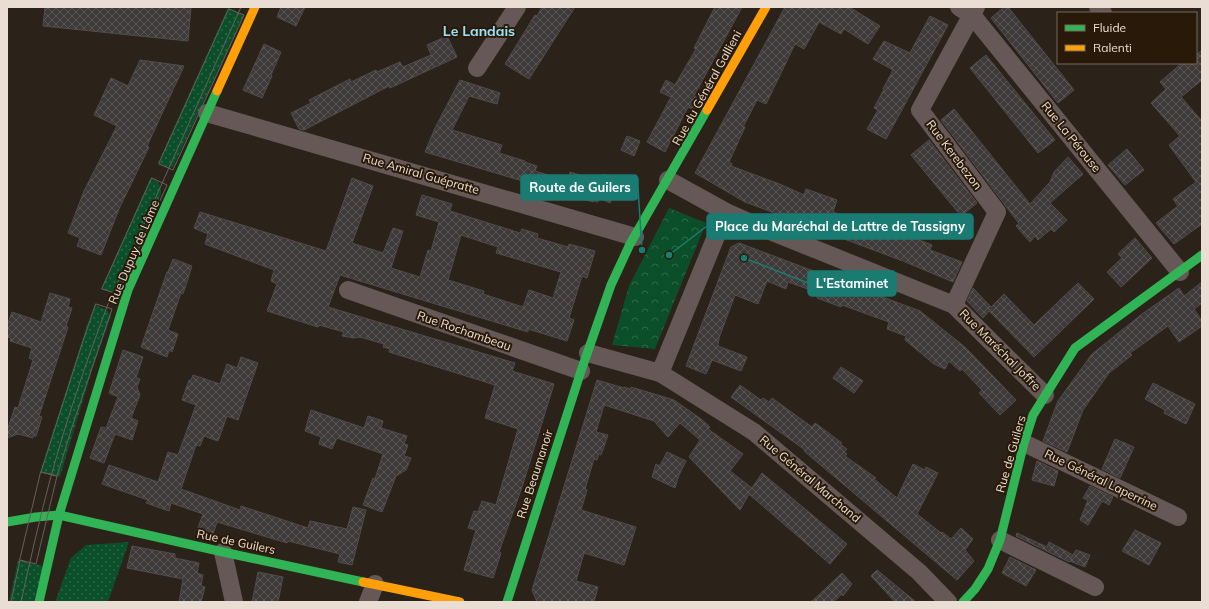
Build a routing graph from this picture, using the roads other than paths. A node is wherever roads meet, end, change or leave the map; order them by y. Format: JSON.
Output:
{"nodes":[{"id":1,"x":255,"y":7,"type":"edge"},
{"id":2,"x":517,"y":7,"type":"edge"},
{"id":3,"x":766,"y":7,"type":"edge"},
{"id":4,"x":969,"y":10,"type":"edge"},
{"id":5,"x":477,"y":68,"type":"dead end"},
{"id":6,"x":207,"y":113,"type":"junction"},
{"id":7,"x":668,"y":180,"type":"junction"},
{"id":8,"x":726,"y":212,"type":"junction"},
{"id":9,"x":635,"y":237,"type":"junction"},
{"id":10,"x":1202,"y":255,"type":"edge"},
{"id":11,"x":1180,"y":272,"type":"junction"},
{"id":12,"x":348,"y":290,"type":"dead end"},
{"id":13,"x":954,"y":305,"type":"junction"},
{"id":14,"x":588,"y":353,"type":"junction"},
{"id":15,"x":581,"y":371,"type":"junction"},
{"id":16,"x":660,"y":373,"type":"junction"},
{"id":17,"x":1045,"y":395,"type":"junction"},
{"id":18,"x":1024,"y":443,"type":"junction"},
{"id":19,"x":59,"y":515,"type":"junction"},
{"id":20,"x":1178,"y":517,"type":"dead end"},
{"id":21,"x":7,"y":522,"type":"edge"},
{"id":22,"x":1000,"y":540,"type":"junction"},
{"id":23,"x":223,"y":552,"type":"junction"},
{"id":24,"x":375,"y":584,"type":"junction"},
{"id":25,"x":1094,"y":587,"type":"dead end"},
{"id":26,"x":38,"y":602,"type":"edge"},
{"id":27,"x":234,"y":602,"type":"edge"},
{"id":28,"x":368,"y":602,"type":"edge"},
{"id":29,"x":460,"y":602,"type":"edge"},
{"id":30,"x":507,"y":602,"type":"edge"},
{"id":31,"x":948,"y":602,"type":"edge"},
{"id":32,"x":963,"y":602,"type":"edge"}],
"edges":[{"from":1,"to":6,"type":"main road","name":"Rue Dupuy de Lôme"},
{"from":2,"to":5,"type":"street"},
{"from":3,"to":7,"type":"main road","name":"Rue du Général Gallieni"},
{"from":4,"to":11,"type":"street","name":"Rue La Pérouse"},
{"from":4,"to":13,"type":"street","name":"Rue Kerebezon"},
{"from":6,"to":9,"type":"street","name":"Rue Amiral Guépratte"},
{"from":6,"to":19,"type":"main road","name":"Rue Dupuy de Lôme"},
{"from":7,"to":8,"type":"street","name":"Rue Maréchal Joffre"},
{"from":7,"to":9,"type":"main road","name":"Rue du Général Gallieni"},
{"from":8,"to":13,"type":"street","name":"Rue Maréchal Joffre"},
{"from":8,"to":16,"type":"street"},
{"from":9,"to":14,"type":"main road","name":"Rue Beaumanoir"},
{"from":10,"to":11,"type":"main road","name":"Rue de Guilers"},
{"from":11,"to":17,"type":"main road","name":"Rue de Guilers"},
{"from":12,"to":15,"type":"street","name":"Rue Rochambeau"},
{"from":13,"to":17,"type":"street","name":"Rue Maréchal Joffre"},
{"from":14,"to":15,"type":"main road","name":"Rue Beaumanoir"},
{"from":14,"to":16,"type":"street","name":"Rue Général Marchand"},
{"from":15,"to":30,"type":"main road","name":"Rue Beaumanoir"},
{"from":16,"to":31,"type":"street","name":"Rue Général Marchand"},
{"from":17,"to":18,"type":"main road","name":"Rue de Guilers"},
{"from":18,"to":20,"type":"street","name":"Rue Général Laperrine"},
{"from":18,"to":22,"type":"main road","name":"Rue de Guilers"},
{"from":19,"to":21,"type":"main road","name":"Rue de Guilers"},
{"from":19,"to":23,"type":"main road","name":"Rue de Guilers"},
{"from":19,"to":26,"type":"main road","name":"Rue Dupuy de Lôme"},
{"from":22,"to":25,"type":"street"},
{"from":22,"to":32,"type":"main road","name":"Rue de Guilers"},
{"from":23,"to":24,"type":"main road","name":"Rue de Guilers"},
{"from":23,"to":27,"type":"street"},
{"from":24,"to":28,"type":"street"},
{"from":24,"to":29,"type":"main road","name":"Rue de Guilers"}]}
